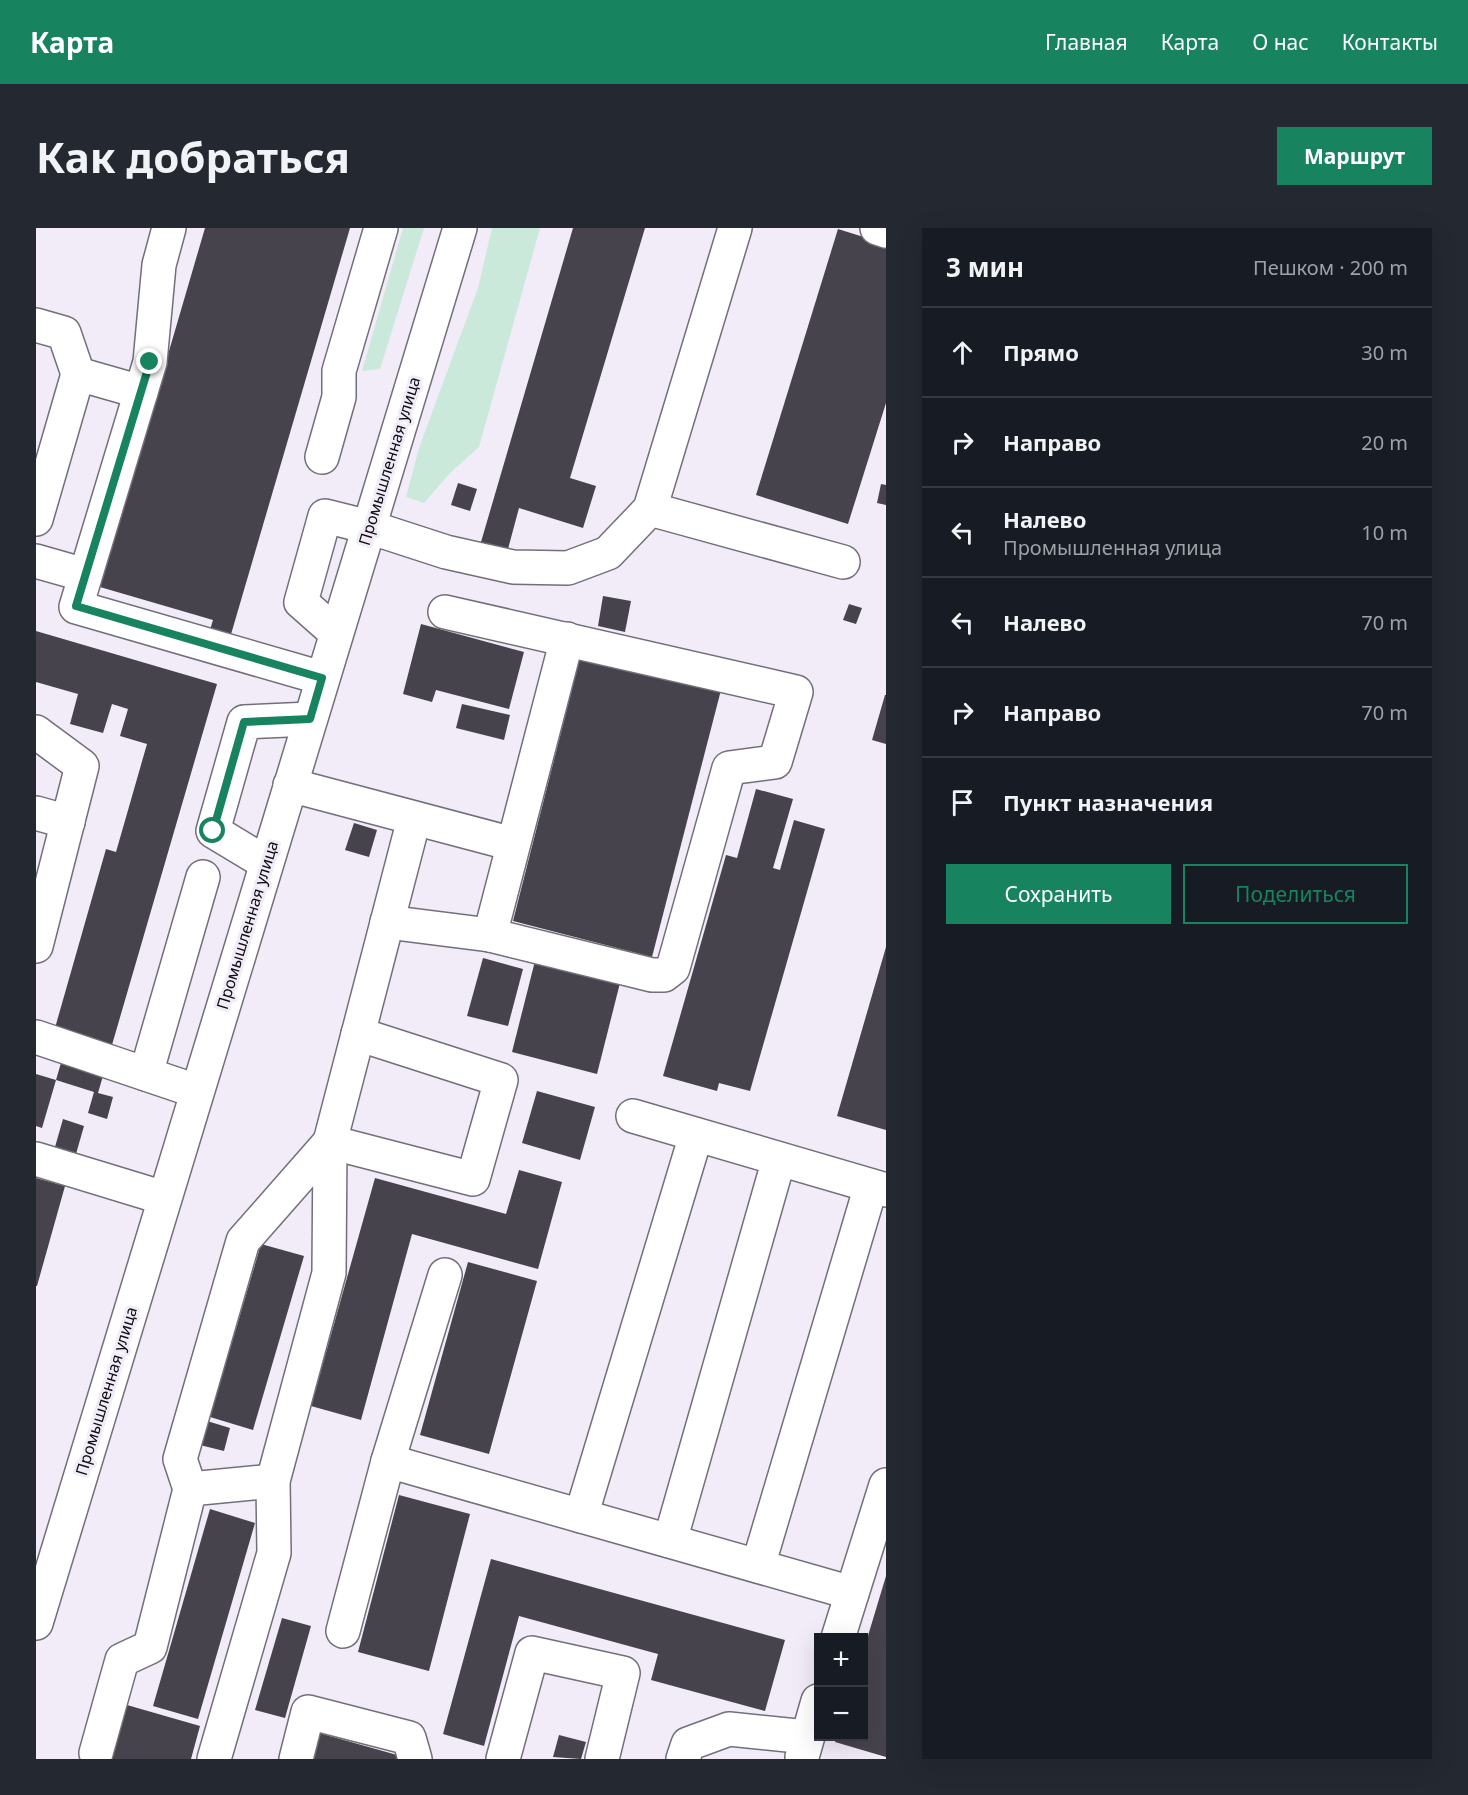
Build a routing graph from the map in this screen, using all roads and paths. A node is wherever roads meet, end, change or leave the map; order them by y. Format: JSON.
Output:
{"nodes":[{"id":1,"x":169,"y":228,"type":"edge"},
{"id":2,"x":381,"y":228,"type":"edge"},
{"id":3,"x":460,"y":228,"type":"edge"},
{"id":4,"x":735,"y":228,"type":"edge"},
{"id":5,"x":877,"y":228,"type":"edge"},
{"id":6,"x":886,"y":231,"type":"edge"},
{"id":7,"x":36,"y":325,"type":"edge"},
{"id":8,"x":78,"y":374,"type":"junction"},
{"id":9,"x":141,"y":392,"type":"junction"},
{"id":10,"x":322,"y":457,"type":"dead end"},
{"id":11,"x":650,"y":509,"type":"junction"},
{"id":12,"x":36,"y":519,"type":"edge"},
{"id":13,"x":369,"y":527,"type":"junction"},
{"id":14,"x":36,"y":561,"type":"edge"},
{"id":15,"x":843,"y":562,"type":"dead end"},
{"id":16,"x":85,"y":575,"type":"junction"},
{"id":17,"x":445,"y":612,"type":"dead end"},
{"id":18,"x":336,"y":633,"type":"junction"},
{"id":19,"x":567,"y":639,"type":"junction"},
{"id":20,"x":322,"y":678,"type":"junction"},
{"id":21,"x":310,"y":719,"type":"junction"},
{"id":22,"x":36,"y":732,"type":"edge"},
{"id":23,"x":290,"y":785,"type":"junction"},
{"id":24,"x":36,"y":813,"type":"edge"},
{"id":25,"x":414,"y":819,"type":"junction"},
{"id":26,"x":68,"y":822,"type":"junction"},
{"id":27,"x":513,"y":844,"type":"junction"},
{"id":28,"x":266,"y":863,"type":"junction"},
{"id":29,"x":203,"y":878,"type":"dead end"},
{"id":30,"x":387,"y":922,"type":"junction"},
{"id":31,"x":490,"y":935,"type":"junction"},
{"id":32,"x":36,"y":946,"type":"edge"},
{"id":33,"x":358,"y":1034,"type":"junction"},
{"id":34,"x":36,"y":1037,"type":"edge"},
{"id":35,"x":146,"y":1074,"type":"junction"},
{"id":36,"x":196,"y":1091,"type":"junction"},
{"id":37,"x":633,"y":1116,"type":"dead end"},
{"id":38,"x":696,"y":1135,"type":"junction"},
{"id":39,"x":330,"y":1142,"type":"junction"},
{"id":40,"x":36,"y":1159,"type":"edge"},
{"id":41,"x":779,"y":1159,"type":"junction"},
{"id":42,"x":878,"y":1188,"type":"edge"},
{"id":43,"x":164,"y":1198,"type":"junction"},
{"id":44,"x":445,"y":1275,"type":"dead end"},
{"id":45,"x":388,"y":1461,"type":"junction"},
{"id":46,"x":273,"y":1481,"type":"junction"},
{"id":47,"x":886,"y":1485,"type":"edge"},
{"id":48,"x":190,"y":1489,"type":"junction"},
{"id":49,"x":581,"y":1516,"type":"junction"},
{"id":50,"x":670,"y":1541,"type":"junction"},
{"id":51,"x":759,"y":1566,"type":"junction"},
{"id":52,"x":852,"y":1593,"type":"junction"},
{"id":53,"x":36,"y":1623,"type":"edge"},
{"id":54,"x":343,"y":1631,"type":"dead end"},
{"id":55,"x":840,"y":1633,"type":"edge"},
{"id":56,"x":814,"y":1717,"type":"edge"},
{"id":57,"x":804,"y":1748,"type":"edge"},
{"id":58,"x":96,"y":1753,"type":"dead end"},
{"id":59,"x":214,"y":1759,"type":"edge"},
{"id":60,"x":296,"y":1759,"type":"edge"},
{"id":61,"x":415,"y":1759,"type":"edge"},
{"id":62,"x":502,"y":1759,"type":"edge"},
{"id":63,"x":602,"y":1759,"type":"edge"},
{"id":64,"x":683,"y":1759,"type":"edge"}],
"edges":[{"from":1,"to":9,"type":"street"},
{"from":2,"to":10,"type":"street"},
{"from":3,"to":13,"type":"street","name":"Промышленная улица"},
{"from":4,"to":11,"type":"street"},
{"from":5,"to":6,"type":"street"},
{"from":7,"to":8,"type":"street"},
{"from":8,"to":9,"type":"street"},
{"from":8,"to":12,"type":"street"},
{"from":9,"to":16,"type":"street"},
{"from":11,"to":13,"type":"street"},
{"from":11,"to":15,"type":"street"},
{"from":13,"to":18,"type":"street","name":"Промышленная улица"},
{"from":13,"to":18,"type":"street"},
{"from":14,"to":16,"type":"street"},
{"from":16,"to":20,"type":"street"},
{"from":17,"to":19,"type":"street"},
{"from":18,"to":20,"type":"street","name":"Промышленная улица"},
{"from":19,"to":27,"type":"street"},
{"from":19,"to":31,"type":"street"},
{"from":20,"to":21,"type":"street","name":"Промышленная улица"},
{"from":21,"to":23,"type":"street","name":"Промышленная улица"},
{"from":21,"to":28,"type":"street"},
{"from":22,"to":26,"type":"street"},
{"from":23,"to":25,"type":"street"},
{"from":23,"to":28,"type":"street","name":"Промышленная улица"},
{"from":24,"to":26,"type":"street"},
{"from":25,"to":27,"type":"street"},
{"from":25,"to":30,"type":"street"},
{"from":26,"to":32,"type":"street"},
{"from":27,"to":31,"type":"street"},
{"from":28,"to":36,"type":"street","name":"Промышленная улица"},
{"from":29,"to":35,"type":"street"},
{"from":30,"to":31,"type":"street"},
{"from":30,"to":33,"type":"street"},
{"from":33,"to":39,"type":"street"},
{"from":33,"to":39,"type":"street"},
{"from":34,"to":35,"type":"street"},
{"from":35,"to":36,"type":"street"},
{"from":36,"to":43,"type":"street","name":"Промышленная улица"},
{"from":37,"to":38,"type":"street"},
{"from":38,"to":41,"type":"street"},
{"from":38,"to":49,"type":"street"},
{"from":39,"to":46,"type":"street"},
{"from":39,"to":48,"type":"street"},
{"from":40,"to":43,"type":"street"},
{"from":41,"to":42,"type":"street"},
{"from":41,"to":50,"type":"street"},
{"from":42,"to":51,"type":"street"},
{"from":43,"to":53,"type":"street","name":"Промышленная улица"},
{"from":44,"to":45,"type":"street"},
{"from":45,"to":49,"type":"street"},
{"from":45,"to":54,"type":"street"},
{"from":46,"to":48,"type":"street"},
{"from":46,"to":59,"type":"street"},
{"from":47,"to":52,"type":"street"},
{"from":48,"to":58,"type":"street"},
{"from":49,"to":50,"type":"street"},
{"from":50,"to":51,"type":"street"},
{"from":51,"to":52,"type":"street"},
{"from":52,"to":55,"type":"street"},
{"from":56,"to":57,"type":"street"},
{"from":57,"to":64,"type":"street"},
{"from":60,"to":61,"type":"street"},
{"from":62,"to":63,"type":"street"}]}
